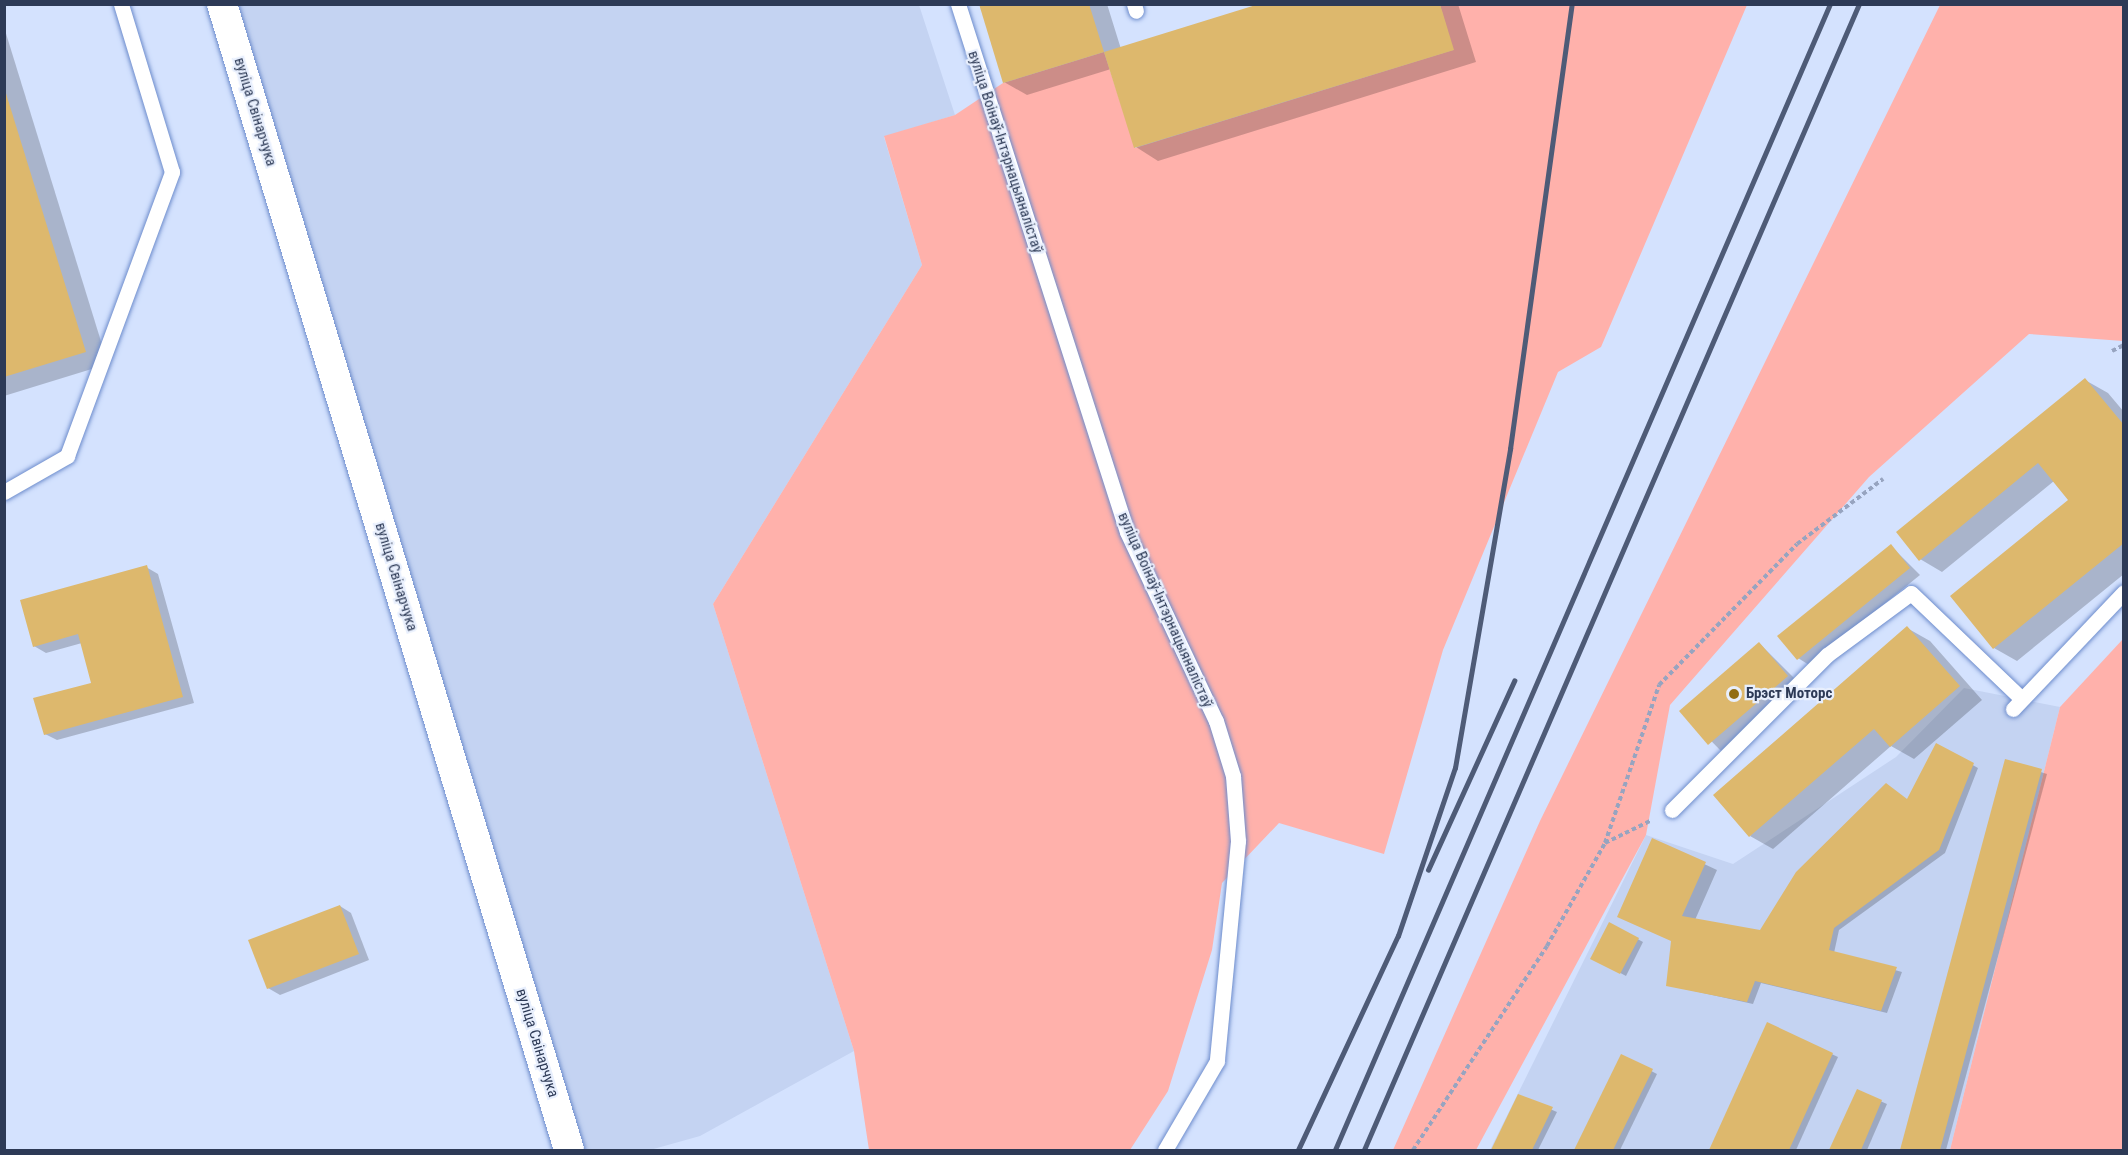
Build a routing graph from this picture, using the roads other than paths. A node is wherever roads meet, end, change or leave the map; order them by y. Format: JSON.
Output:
{"nodes":[{"id":1,"x":121,"y":4,"type":"edge"},
{"id":2,"x":222,"y":4,"type":"edge"},
{"id":3,"x":958,"y":4,"type":"edge"},
{"id":4,"x":4,"y":492,"type":"edge"},
{"id":5,"x":2124,"y":592,"type":"edge"},
{"id":6,"x":1672,"y":810,"type":"road end"},
{"id":7,"x":569,"y":1150,"type":"edge"},
{"id":8,"x":1165,"y":1150,"type":"edge"}],
"edges":[{"from":1,"to":4,"type":"lane"},
{"from":2,"to":7,"type":"street","name":"вуліца Свінарчука"},
{"from":3,"to":8,"type":"lane","name":"вуліца Воінаў-Інтэрнацыяналістаў"},
{"from":5,"to":6,"type":"lane"}]}
